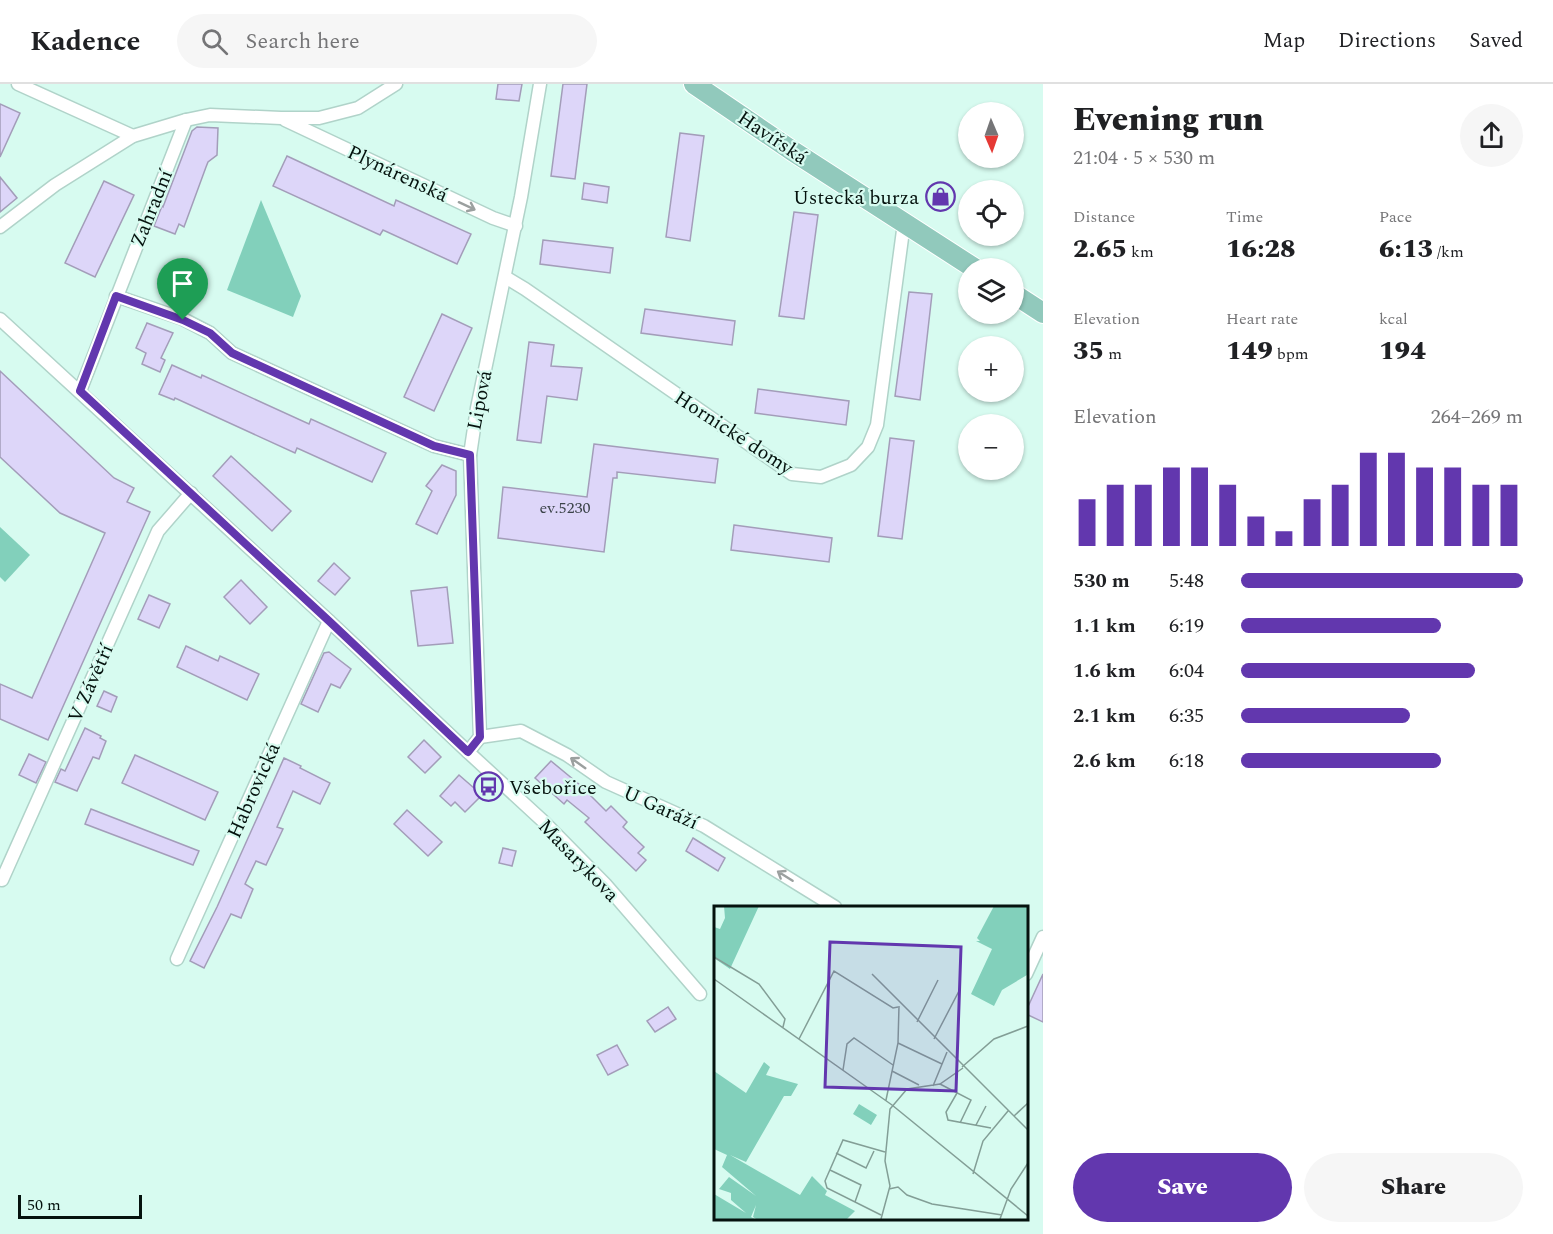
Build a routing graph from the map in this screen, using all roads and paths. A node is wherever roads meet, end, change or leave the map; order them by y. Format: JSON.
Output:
{"nodes":[{"id":1,"x":18,"y":84,"type":"edge"},
{"id":2,"x":396,"y":84,"type":"edge"},
{"id":3,"x":540,"y":84,"type":"edge"},
{"id":4,"x":694,"y":84,"type":"edge"},
{"id":5,"x":281,"y":118,"type":"junction"},
{"id":6,"x":186,"y":120,"type":"junction"},
{"id":7,"x":133,"y":136,"type":"junction"},
{"id":8,"x":904,"y":223,"type":"junction"},
{"id":9,"x":516,"y":226,"type":"junction"},
{"id":10,"x":0,"y":227,"type":"edge"},
{"id":11,"x":958,"y":258,"type":"edge"},
{"id":12,"x":505,"y":278,"type":"junction"},
{"id":13,"x":116,"y":296,"type":"junction"},
{"id":14,"x":1024,"y":301,"type":"edge"},
{"id":15,"x":1043,"y":313,"type":"edge"},
{"id":16,"x":0,"y":319,"type":"edge"},
{"id":17,"x":80,"y":391,"type":"junction"},
{"id":18,"x":470,"y":455,"type":"junction"},
{"id":19,"x":191,"y":493,"type":"junction"},
{"id":20,"x":329,"y":621,"type":"junction"},
{"id":21,"x":480,"y":737,"type":"junction"},
{"id":22,"x":468,"y":752,"type":"junction"},
{"id":23,"x":2,"y":880,"type":"dead end"},
{"id":24,"x":833,"y":906,"type":"edge"},
{"id":25,"x":1043,"y":937,"type":"edge"},
{"id":26,"x":177,"y":959,"type":"dead end"},
{"id":27,"x":1028,"y":970,"type":"edge"},
{"id":28,"x":700,"y":994,"type":"dead end"}],
"edges":[{"from":1,"to":7,"type":"street"},
{"from":2,"to":5,"type":"street","name":"Plynárenská"},
{"from":3,"to":9,"type":"street","name":"Lipová"},
{"from":4,"to":8,"type":"main road","name":"Havířská"},
{"from":5,"to":6,"type":"street","name":"Plynárenská"},
{"from":5,"to":9,"type":"street","name":"Plynárenská","one_way":true},
{"from":6,"to":7,"type":"street","name":"Plynárenská"},
{"from":6,"to":13,"type":"street","name":"Zahradní"},
{"from":7,"to":10,"type":"street","name":"Plynárenská"},
{"from":8,"to":11,"type":"main road","name":"Havířská"},
{"from":8,"to":12,"type":"street","name":"Hornické domy"},
{"from":9,"to":12,"type":"street","name":"Lipová"},
{"from":12,"to":18,"type":"street","name":"Lipová"},
{"from":13,"to":17,"type":"street","name":"Zahradní"},
{"from":13,"to":18,"type":"street"},
{"from":14,"to":15,"type":"main road"},
{"from":16,"to":17,"type":"street","name":"Masarykova"},
{"from":17,"to":19,"type":"street","name":"Masarykova"},
{"from":18,"to":21,"type":"street","name":"Lipová"},
{"from":19,"to":20,"type":"street","name":"Masarykova"},
{"from":19,"to":23,"type":"street","name":"V Závětří"},
{"from":20,"to":22,"type":"street","name":"Masarykova"},
{"from":20,"to":26,"type":"street","name":"Habrovická"},
{"from":21,"to":22,"type":"street"},
{"from":24,"to":21,"type":"street","name":"U Garáží","one_way":true},
{"from":22,"to":28,"type":"street","name":"Masarykova"},
{"from":25,"to":27,"type":"street"}]}
